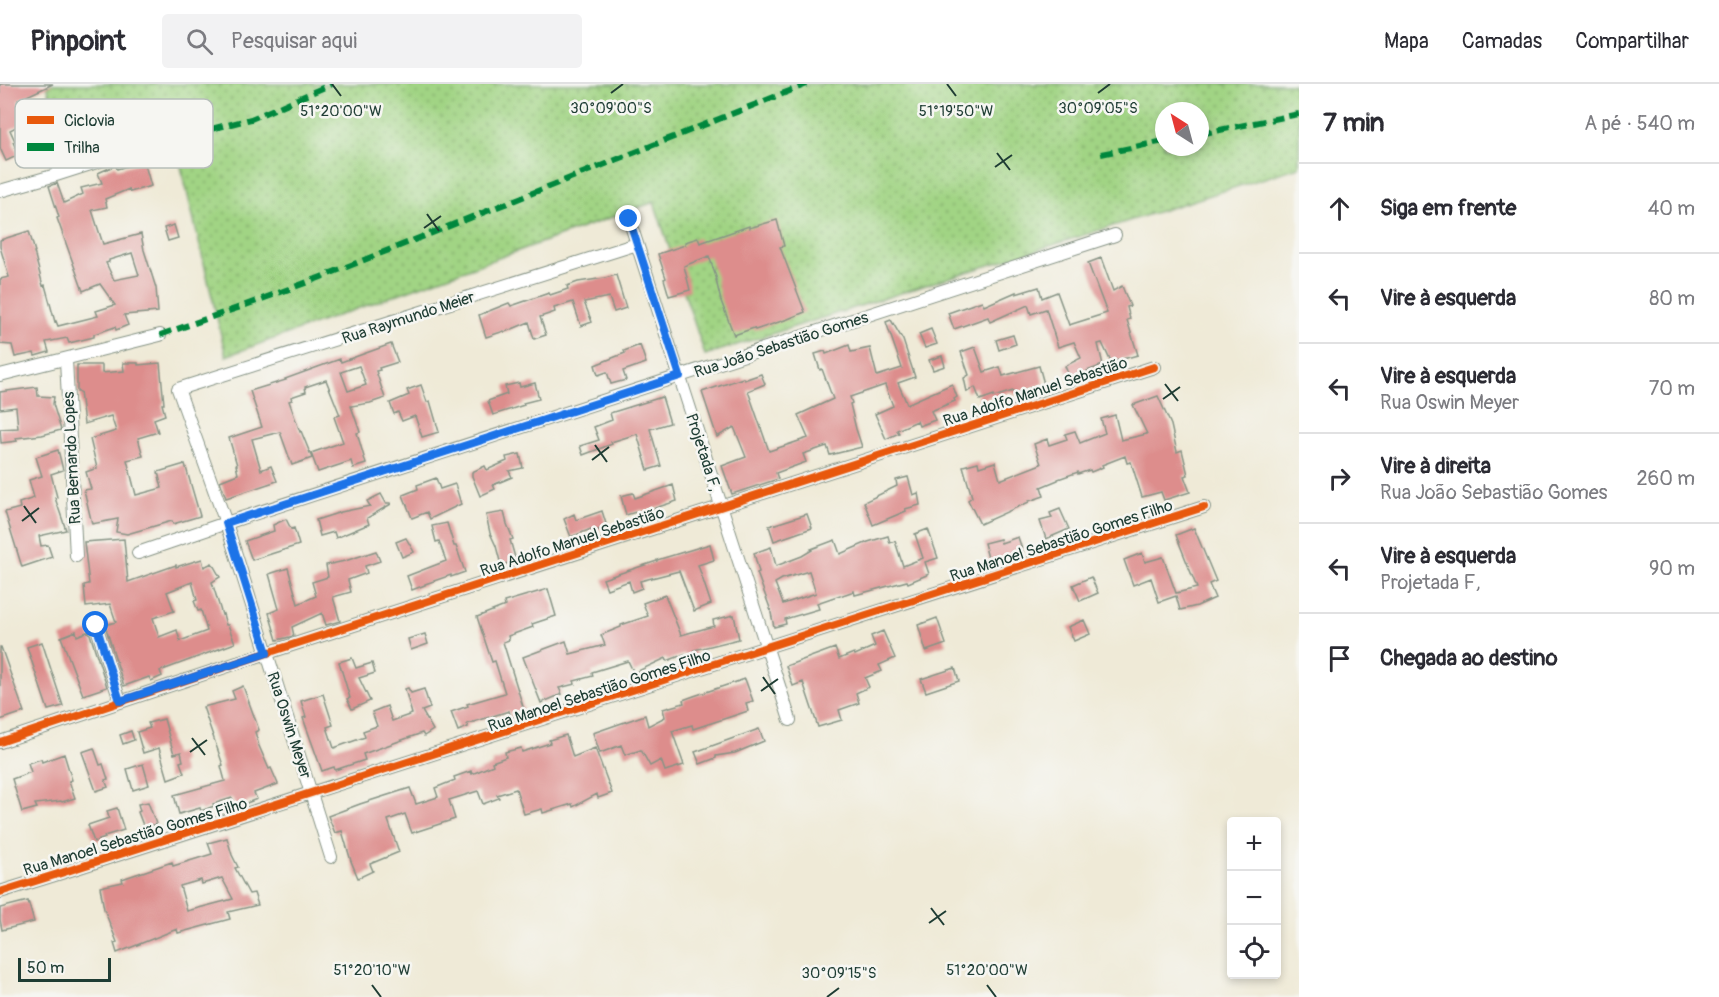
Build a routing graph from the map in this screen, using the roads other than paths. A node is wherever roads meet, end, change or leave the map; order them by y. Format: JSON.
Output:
{"nodes":[{"id":1,"x":55,"y":168,"type":"edge"},
{"id":2,"x":78,"y":168,"type":"edge"},
{"id":3,"x":56,"y":175,"type":"junction"},
{"id":4,"x":0,"y":191,"type":"edge"},
{"id":5,"x":629,"y":219,"type":"dead end"},
{"id":6,"x":1115,"y":235,"type":"dead end"},
{"id":7,"x":638,"y":244,"type":"junction"},
{"id":8,"x":160,"y":334,"type":"dead end"},
{"id":9,"x":66,"y":360,"type":"junction"},
{"id":10,"x":1154,"y":367,"type":"dead end"},
{"id":11,"x":0,"y":375,"type":"edge"},
{"id":12,"x":680,"y":376,"type":"junction"},
{"id":13,"x":178,"y":389,"type":"joint"},
{"id":14,"x":722,"y":507,"type":"junction"},
{"id":15,"x":1203,"y":507,"type":"dead end"},
{"id":16,"x":226,"y":523,"type":"junction"},
{"id":17,"x":138,"y":553,"type":"dead end"},
{"id":18,"x":76,"y":556,"type":"dead end"},
{"id":19,"x":96,"y":625,"type":"dead end"},
{"id":20,"x":768,"y":650,"type":"junction"},
{"id":21,"x":267,"y":653,"type":"junction"},
{"id":22,"x":120,"y":701,"type":"junction"},
{"id":23,"x":790,"y":720,"type":"dead end"},
{"id":24,"x":0,"y":742,"type":"edge"},
{"id":25,"x":313,"y":795,"type":"junction"},
{"id":26,"x":331,"y":857,"type":"dead end"},
{"id":27,"x":0,"y":892,"type":"edge"}],
"edges":[{"from":1,"to":3,"type":"lane"},
{"from":2,"to":3,"type":"street"},
{"from":3,"to":4,"type":"street"},
{"from":5,"to":7,"type":"street","name":"Projetada F,"},
{"from":6,"to":12,"type":"street","name":"Rua João Sebastião Gomes"},
{"from":7,"to":12,"type":"street","name":"Projetada F,"},
{"from":7,"to":13,"type":"street","name":"Rua Raymundo Meier"},
{"from":8,"to":9,"type":"street"},
{"from":9,"to":11,"type":"street"},
{"from":9,"to":18,"type":"street","name":"Rua Bernardo Lopes"},
{"from":10,"to":14,"type":"street","name":"Rua Adolfo Manuel Sebastião"},
{"from":12,"to":14,"type":"street","name":"Projetada F,"},
{"from":12,"to":16,"type":"street","name":"Rua João Sebastião Gomes"},
{"from":13,"to":16,"type":"street","name":"Rua Oswin Meyer"},
{"from":14,"to":20,"type":"street","name":"Projetada F,"},
{"from":14,"to":21,"type":"street","name":"Rua Adolfo Manuel Sebastião"},
{"from":15,"to":20,"type":"street","name":"Rua Manoel Sebastião Gomes Filho"},
{"from":16,"to":17,"type":"street","name":"Rua João Sebastião Gomes"},
{"from":16,"to":21,"type":"street","name":"Rua Oswin Meyer"},
{"from":19,"to":22,"type":"street"},
{"from":20,"to":23,"type":"street","name":"Projetada F,"},
{"from":20,"to":25,"type":"street","name":"Rua Manoel Sebastião Gomes Filho"},
{"from":21,"to":22,"type":"street","name":"Rua Adolfo Manuel Sebastião"},
{"from":21,"to":25,"type":"street","name":"Rua Oswin Meyer"},
{"from":22,"to":24,"type":"street","name":"Rua Adolfo Manuel Sebastião"},
{"from":25,"to":26,"type":"street","name":"Rua Oswin Meyer"},
{"from":25,"to":27,"type":"street","name":"Rua Manoel Sebastião Gomes Filho"}]}
